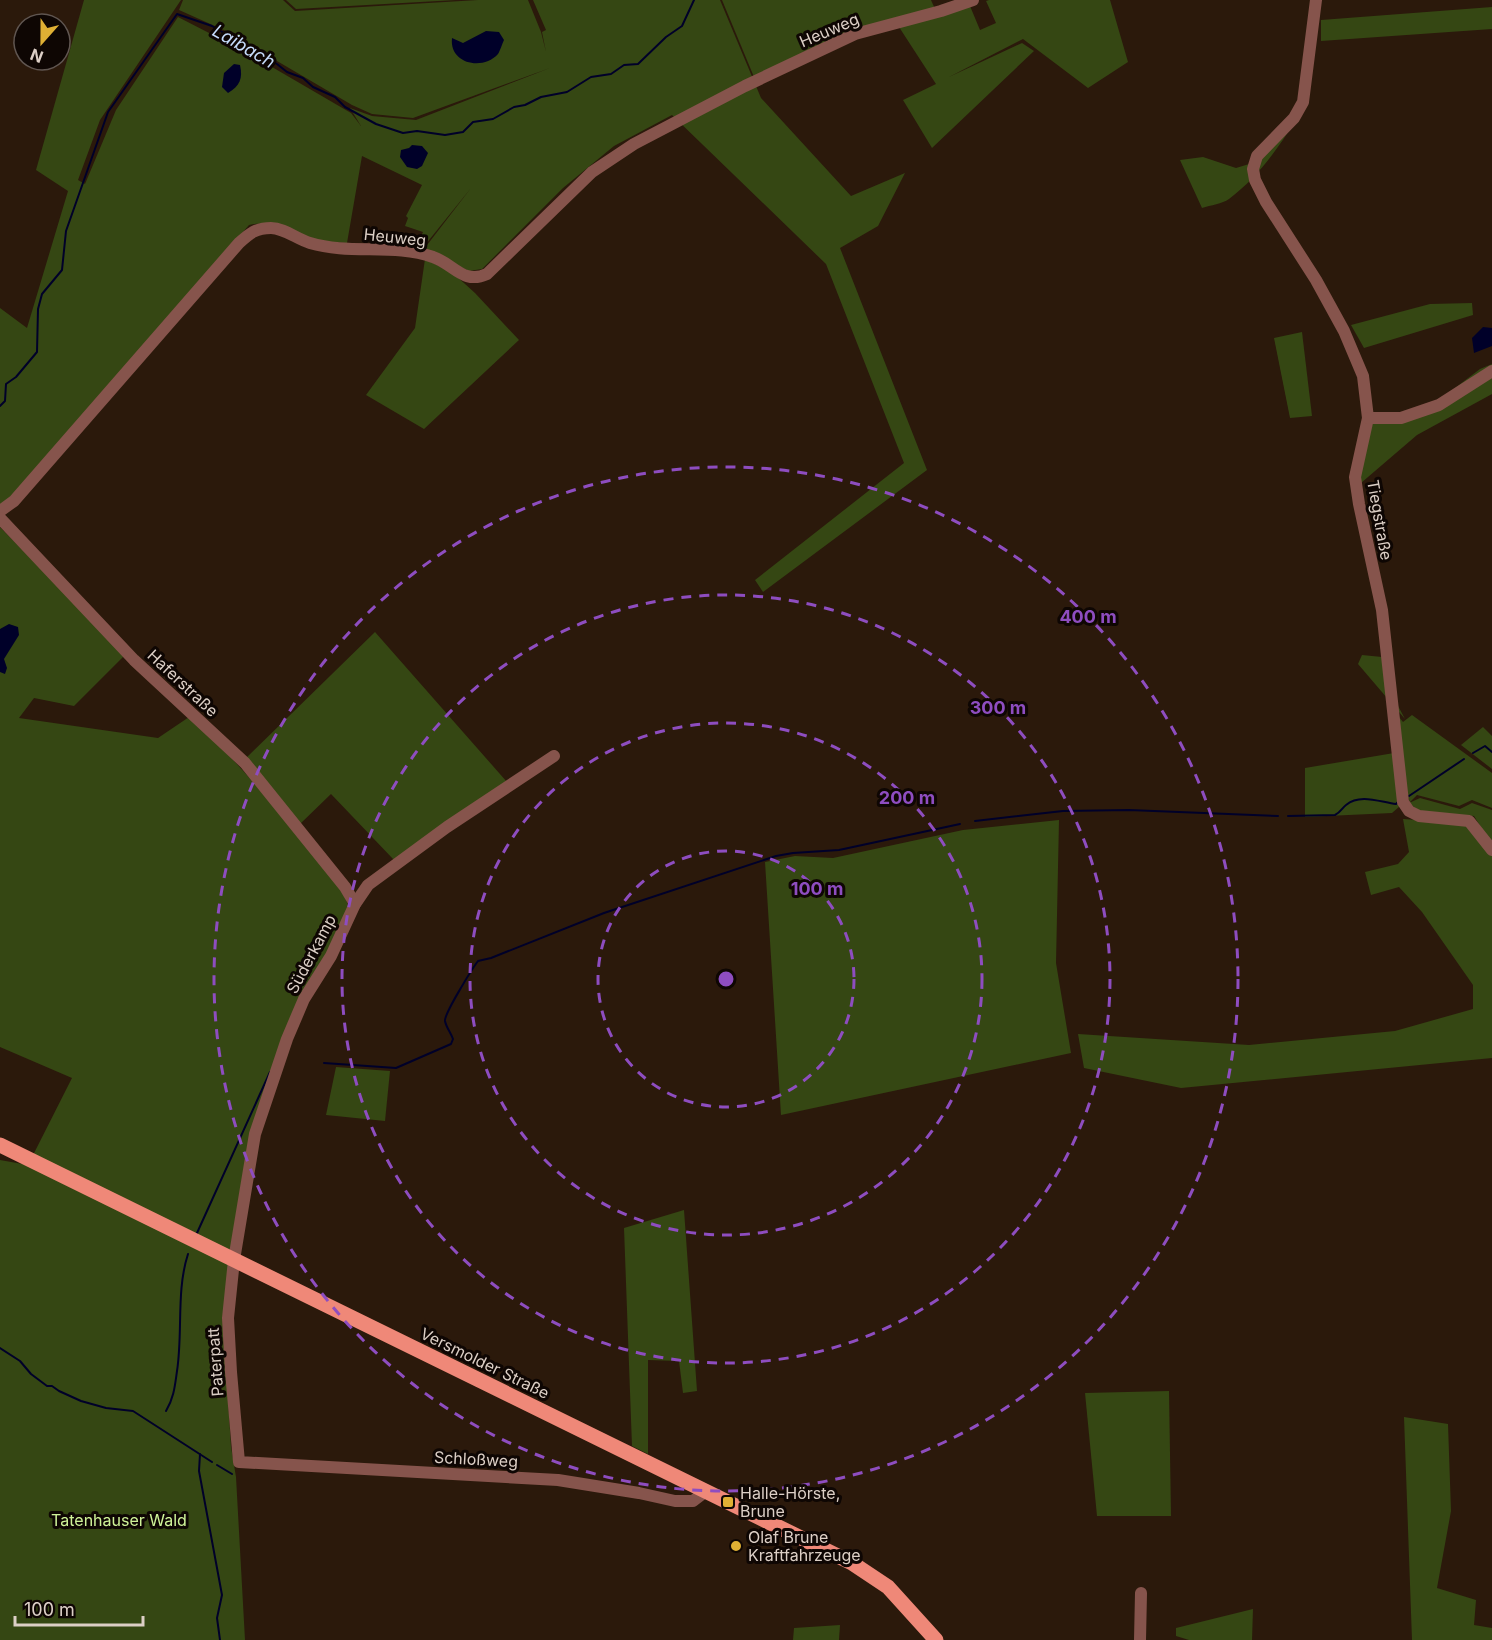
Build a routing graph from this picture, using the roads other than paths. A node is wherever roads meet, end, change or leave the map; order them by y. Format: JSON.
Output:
{"nodes":[{"id":1,"x":973,"y":0,"type":"edge"},
{"id":2,"x":1316,"y":0,"type":"edge"},
{"id":3,"x":1492,"y":371,"type":"edge"},
{"id":4,"x":1368,"y":418,"type":"junction"},
{"id":5,"x":0,"y":511,"type":"edge"},
{"id":6,"x":0,"y":518,"type":"edge"},
{"id":7,"x":554,"y":756,"type":"dead end"},
{"id":8,"x":1492,"y":850,"type":"edge"},
{"id":9,"x":338,"y":877,"type":"junction"},
{"id":10,"x":368,"y":885,"type":"junction"},
{"id":11,"x":355,"y":904,"type":"junction"},
{"id":12,"x":0,"y":1145,"type":"edge"},
{"id":13,"x":234,"y":1260,"type":"junction"},
{"id":14,"x":239,"y":1462,"type":"joint"},
{"id":15,"x":706,"y":1491,"type":"junction"},
{"id":16,"x":1141,"y":1593,"type":"dead end"},
{"id":17,"x":936,"y":1640,"type":"edge"},
{"id":18,"x":1140,"y":1640,"type":"edge"}],
"edges":[{"from":1,"to":5,"type":"street","name":"Heuweg"},
{"from":2,"to":4,"type":"street","name":"Tiegstraße"},
{"from":3,"to":4,"type":"street"},
{"from":4,"to":8,"type":"street","name":"Tiegstraße"},
{"from":6,"to":9,"type":"street","name":"Haferstraße"},
{"from":7,"to":10,"type":"street","name":"Süderkamp"},
{"from":9,"to":10,"type":"street"},
{"from":9,"to":11,"type":"street","name":"Haferstraße"},
{"from":10,"to":11,"type":"street","name":"Süderkamp"},
{"from":11,"to":13,"type":"street","name":"Süderkamp"},
{"from":12,"to":13,"type":"main road","name":"Versmolder Straße"},
{"from":13,"to":14,"type":"street","name":"Paterpatt"},
{"from":13,"to":15,"type":"main road","name":"Versmolder Straße"},
{"from":14,"to":15,"type":"street","name":"Schloßweg"},
{"from":15,"to":17,"type":"main road","name":"Versmolder Straße"},
{"from":16,"to":18,"type":"street"}]}
